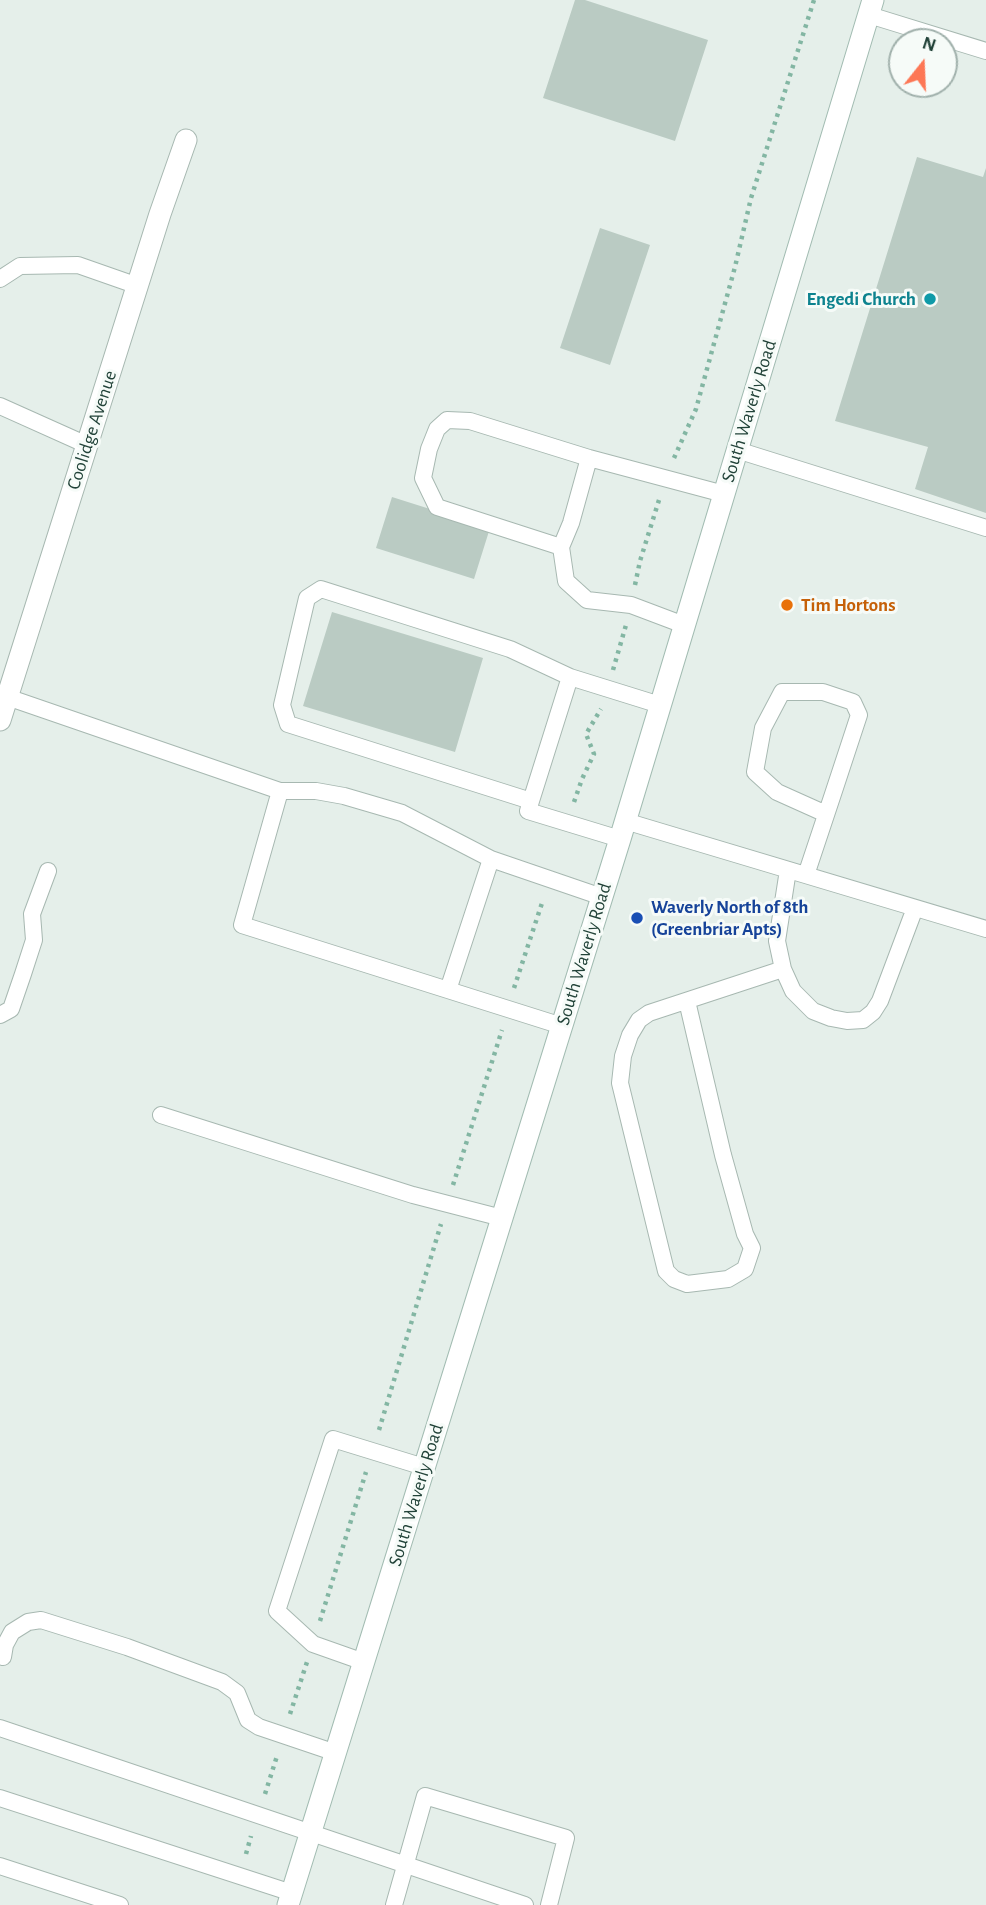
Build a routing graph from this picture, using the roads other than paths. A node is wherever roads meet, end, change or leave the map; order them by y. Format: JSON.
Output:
{"nodes":[{"id":1,"x":871,"y":7,"type":"edge"},
{"id":2,"x":986,"y":51,"type":"edge"},
{"id":3,"x":186,"y":140,"type":"dead end"},
{"id":4,"x":0,"y":279,"type":"edge"},
{"id":5,"x":138,"y":286,"type":"junction"},
{"id":6,"x":0,"y":406,"type":"edge"},
{"id":7,"x":87,"y":445,"type":"junction"},
{"id":8,"x":737,"y":450,"type":"junction"},
{"id":9,"x":589,"y":458,"type":"junction"},
{"id":10,"x":724,"y":494,"type":"junction"},
{"id":11,"x":986,"y":528,"type":"edge"},
{"id":12,"x":561,"y":547,"type":"junction"},
{"id":13,"x":684,"y":625,"type":"junction"},
{"id":14,"x":570,"y":677,"type":"junction"},
{"id":15,"x":7,"y":697,"type":"junction"},
{"id":16,"x":660,"y":705,"type":"junction"},
{"id":17,"x":0,"y":720,"type":"edge"},
{"id":18,"x":280,"y":790,"type":"junction"},
{"id":19,"x":531,"y":800,"type":"junction"},
{"id":20,"x":827,"y":814,"type":"junction"},
{"id":21,"x":623,"y":830,"type":"junction"},
{"id":22,"x":491,"y":859,"type":"junction"},
{"id":23,"x":48,"y":870,"type":"dead end"},
{"id":24,"x":788,"y":870,"type":"junction"},
{"id":25,"x":806,"y":875,"type":"junction"},
{"id":26,"x":602,"y":897,"type":"junction"},
{"id":27,"x":915,"y":908,"type":"junction"},
{"id":28,"x":986,"y":929,"type":"edge"},
{"id":29,"x":783,"y":969,"type":"junction"},
{"id":30,"x":448,"y":990,"type":"junction"},
{"id":31,"x":687,"y":1001,"type":"junction"},
{"id":32,"x":0,"y":1015,"type":"edge"},
{"id":33,"x":562,"y":1026,"type":"junction"},
{"id":34,"x":162,"y":1115,"type":"dead end"},
{"id":35,"x":502,"y":1218,"type":"junction"},
{"id":36,"x":424,"y":1467,"type":"junction"},
{"id":37,"x":3,"y":1657,"type":"dead end"},
{"id":38,"x":364,"y":1662,"type":"junction"},
{"id":39,"x":0,"y":1728,"type":"edge"},
{"id":40,"x":336,"y":1753,"type":"junction"},
{"id":41,"x":0,"y":1798,"type":"edge"},
{"id":42,"x":311,"y":1832,"type":"junction"},
{"id":43,"x":406,"y":1865,"type":"junction"},
{"id":44,"x":0,"y":1866,"type":"edge"},
{"id":45,"x":290,"y":1899,"type":"edge"},
{"id":46,"x":120,"y":1905,"type":"edge"},
{"id":47,"x":394,"y":1905,"type":"edge"},
{"id":48,"x":525,"y":1905,"type":"edge"},
{"id":49,"x":549,"y":1905,"type":"edge"}],
"edges":[{"from":1,"to":2,"type":"lane"},
{"from":1,"to":8,"type":"main road","name":"South Waverly Road"},
{"from":3,"to":5,"type":"main road","name":"Coolidge Avenue"},
{"from":4,"to":5,"type":"lane"},
{"from":5,"to":7,"type":"main road","name":"Coolidge Avenue"},
{"from":6,"to":7,"type":"lane"},
{"from":7,"to":15,"type":"main road","name":"Coolidge Avenue"},
{"from":8,"to":10,"type":"main road","name":"South Waverly Road"},
{"from":8,"to":11,"type":"lane"},
{"from":9,"to":10,"type":"lane"},
{"from":9,"to":12,"type":"lane"},
{"from":9,"to":12,"type":"lane"},
{"from":10,"to":13,"type":"main road","name":"South Waverly Road"},
{"from":12,"to":13,"type":"lane"},
{"from":13,"to":16,"type":"main road","name":"South Waverly Road"},
{"from":14,"to":16,"type":"lane"},
{"from":14,"to":19,"type":"lane"},
{"from":14,"to":19,"type":"lane"},
{"from":15,"to":17,"type":"main road","name":"Coolidge Avenue"},
{"from":15,"to":18,"type":"lane"},
{"from":16,"to":21,"type":"main road","name":"South Waverly Road"},
{"from":18,"to":22,"type":"lane"},
{"from":18,"to":30,"type":"lane"},
{"from":19,"to":21,"type":"lane"},
{"from":20,"to":20,"type":"lane"},
{"from":20,"to":25,"type":"lane"},
{"from":21,"to":24,"type":"lane"},
{"from":21,"to":26,"type":"main road","name":"South Waverly Road"},
{"from":22,"to":26,"type":"lane"},
{"from":22,"to":30,"type":"lane"},
{"from":23,"to":32,"type":"lane"},
{"from":24,"to":25,"type":"lane"},
{"from":24,"to":29,"type":"lane"},
{"from":25,"to":27,"type":"lane"},
{"from":26,"to":33,"type":"main road","name":"South Waverly Road"},
{"from":27,"to":28,"type":"lane"},
{"from":27,"to":29,"type":"lane"},
{"from":29,"to":31,"type":"lane"},
{"from":30,"to":33,"type":"lane"},
{"from":31,"to":31,"type":"lane"},
{"from":33,"to":35,"type":"main road","name":"South Waverly Road"},
{"from":34,"to":35,"type":"lane"},
{"from":35,"to":36,"type":"main road","name":"South Waverly Road"},
{"from":36,"to":38,"type":"main road","name":"South Waverly Road"},
{"from":36,"to":38,"type":"lane"},
{"from":37,"to":40,"type":"lane"},
{"from":38,"to":40,"type":"main road","name":"South Waverly Road"},
{"from":39,"to":42,"type":"lane"},
{"from":40,"to":42,"type":"main road","name":"South Waverly Road"},
{"from":41,"to":45,"type":"lane"},
{"from":42,"to":43,"type":"lane"},
{"from":42,"to":45,"type":"main road","name":"South Waverly Road"},
{"from":43,"to":47,"type":"lane"},
{"from":43,"to":48,"type":"lane"},
{"from":43,"to":49,"type":"lane"},
{"from":44,"to":46,"type":"lane"}]}
